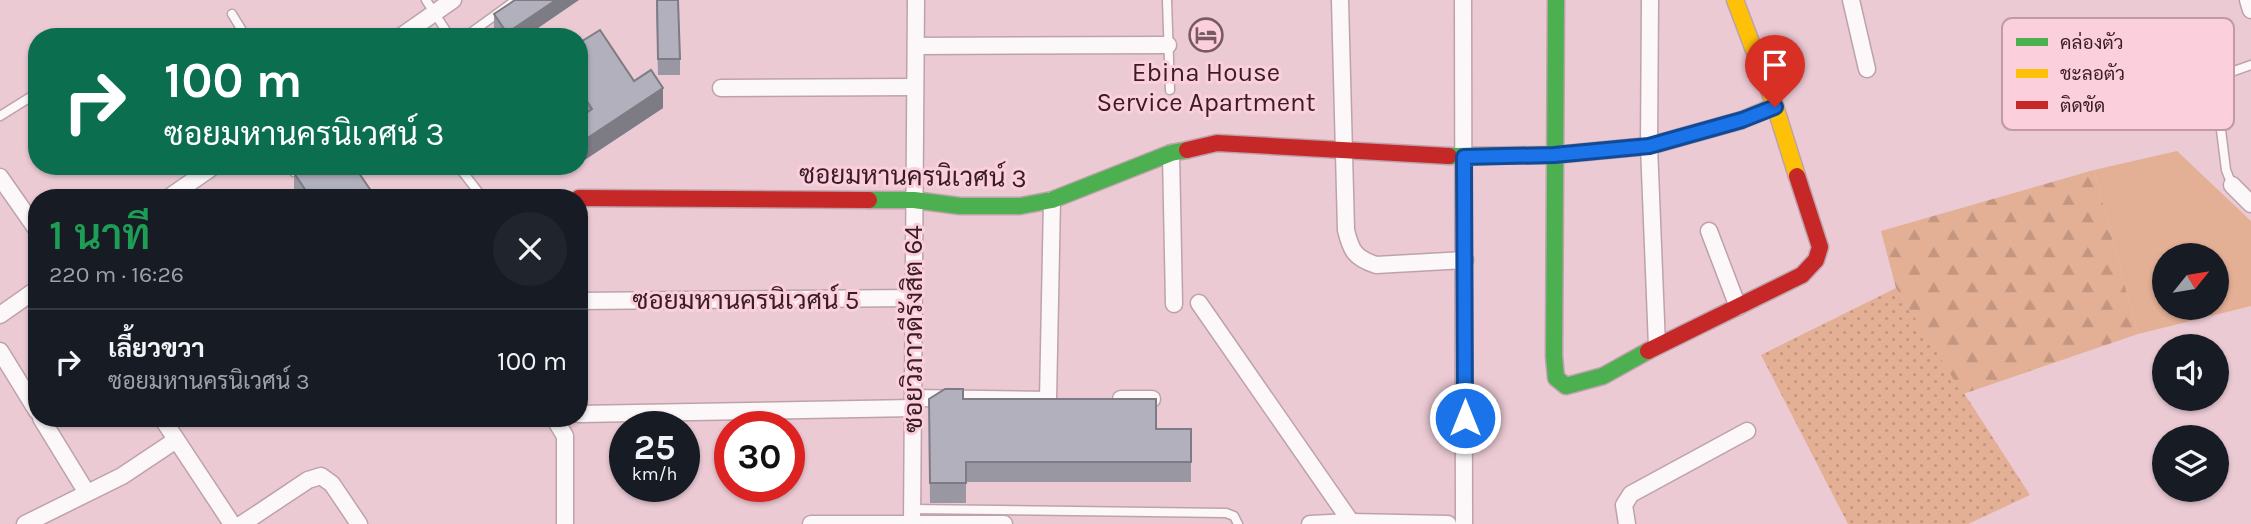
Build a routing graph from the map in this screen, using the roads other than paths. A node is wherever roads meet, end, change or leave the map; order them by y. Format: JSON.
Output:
{"nodes":[{"id":1,"x":453,"y":0,"type":"edge"},
{"id":2,"x":516,"y":0,"type":"edge"},
{"id":3,"x":916,"y":0,"type":"edge"},
{"id":4,"x":1167,"y":0,"type":"edge"},
{"id":5,"x":1340,"y":0,"type":"edge"},
{"id":6,"x":1463,"y":0,"type":"edge"},
{"id":7,"x":1556,"y":0,"type":"edge"},
{"id":8,"x":1650,"y":0,"type":"edge"},
{"id":9,"x":1735,"y":0,"type":"edge"},
{"id":10,"x":1851,"y":0,"type":"edge"},
{"id":11,"x":2248,"y":0,"type":"edge"},
{"id":12,"x":430,"y":6,"type":"edge"},
{"id":13,"x":2251,"y":10,"type":"edge"},
{"id":14,"x":232,"y":14,"type":"dead end"},
{"id":15,"x":241,"y":28,"type":"edge"},
{"id":16,"x":409,"y":28,"type":"edge"},
{"id":17,"x":444,"y":28,"type":"edge"},
{"id":18,"x":477,"y":28,"type":"edge"},
{"id":19,"x":1168,"y":45,"type":"junction"},
{"id":20,"x":916,"y":46,"type":"junction"},
{"id":21,"x":2251,"y":65,"type":"edge"},
{"id":22,"x":1867,"y":69,"type":"dead end"},
{"id":23,"x":2234,"y":71,"type":"edge"},
{"id":24,"x":915,"y":87,"type":"junction"},
{"id":25,"x":721,"y":88,"type":"dead end"},
{"id":26,"x":1170,"y":90,"type":"dead end"},
{"id":27,"x":28,"y":99,"type":"edge"},
{"id":28,"x":1775,"y":107,"type":"junction"},
{"id":29,"x":0,"y":116,"type":"edge"},
{"id":30,"x":2221,"y":130,"type":"edge"},
{"id":31,"x":1649,"y":146,"type":"junction"},
{"id":32,"x":1344,"y":149,"type":"junction"},
{"id":33,"x":1171,"y":153,"type":"junction"},
{"id":34,"x":1554,"y":155,"type":"junction"},
{"id":35,"x":1464,"y":157,"type":"junction"},
{"id":36,"x":201,"y":175,"type":"edge"},
{"id":37,"x":465,"y":175,"type":"edge"},
{"id":38,"x":0,"y":177,"type":"edge"},
{"id":39,"x":2232,"y":185,"type":"joint"},
{"id":40,"x":182,"y":189,"type":"edge"},
{"id":41,"x":476,"y":189,"type":"edge"},
{"id":42,"x":588,"y":198,"type":"edge"},
{"id":43,"x":914,"y":200,"type":"junction"},
{"id":44,"x":1052,"y":200,"type":"junction"},
{"id":45,"x":2251,"y":204,"type":"edge"},
{"id":46,"x":28,"y":217,"type":"edge"},
{"id":47,"x":1709,"y":231,"type":"dead end"},
{"id":48,"x":1465,"y":260,"type":"junction"},
{"id":49,"x":28,"y":295,"type":"edge"},
{"id":50,"x":914,"y":298,"type":"junction"},
{"id":51,"x":588,"y":301,"type":"edge"},
{"id":52,"x":1199,"y":303,"type":"dead end"},
{"id":53,"x":1174,"y":304,"type":"dead end"},
{"id":54,"x":1738,"y":307,"type":"junction"},
{"id":55,"x":0,"y":314,"type":"edge"},
{"id":56,"x":1657,"y":346,"type":"junction"},
{"id":57,"x":0,"y":351,"type":"edge"},
{"id":58,"x":28,"y":396,"type":"edge"},
{"id":59,"x":1152,"y":399,"type":"edge"},
{"id":60,"x":1100,"y":400,"type":"edge"},
{"id":61,"x":913,"y":403,"type":"junction"},
{"id":62,"x":588,"y":414,"type":"edge"},
{"id":63,"x":47,"y":427,"type":"edge"},
{"id":64,"x":168,"y":427,"type":"edge"},
{"id":65,"x":560,"y":427,"type":"edge"},
{"id":66,"x":1747,"y":431,"type":"dead end"},
{"id":67,"x":176,"y":440,"type":"junction"},
{"id":68,"x":87,"y":493,"type":"junction"},
{"id":69,"x":912,"y":519,"type":"edge"},
{"id":70,"x":1351,"y":522,"type":"junction"},
{"id":71,"x":25,"y":524,"type":"edge"},
{"id":72,"x":232,"y":524,"type":"edge"},
{"id":73,"x":242,"y":524,"type":"edge"},
{"id":74,"x":359,"y":524,"type":"edge"},
{"id":75,"x":565,"y":524,"type":"edge"},
{"id":76,"x":811,"y":524,"type":"edge"},
{"id":77,"x":1004,"y":524,"type":"edge"},
{"id":78,"x":1238,"y":524,"type":"edge"},
{"id":79,"x":1310,"y":524,"type":"edge"},
{"id":80,"x":1448,"y":524,"type":"edge"},
{"id":81,"x":1464,"y":524,"type":"edge"},
{"id":82,"x":1628,"y":524,"type":"edge"}],
"edges":[{"from":1,"to":12,"type":"street"},
{"from":2,"to":18,"type":"lane"},
{"from":3,"to":20,"type":"street","name":"ซอยวิภาวดีรังสิต 64"},
{"from":4,"to":19,"type":"lane"},
{"from":5,"to":32,"type":"street"},
{"from":6,"to":35,"type":"street"},
{"from":7,"to":34,"type":"street"},
{"from":8,"to":31,"type":"street"},
{"from":9,"to":28,"type":"street"},
{"from":10,"to":22,"type":"street"},
{"from":11,"to":13,"type":"street"},
{"from":12,"to":16,"type":"street"},
{"from":12,"to":17,"type":"lane"},
{"from":14,"to":15,"type":"lane"},
{"from":19,"to":20,"type":"street"},
{"from":19,"to":26,"type":"lane"},
{"from":20,"to":24,"type":"street","name":"ซอยวิภาวดีรังสิต 64"},
{"from":21,"to":23,"type":"lane"},
{"from":24,"to":25,"type":"street"},
{"from":24,"to":43,"type":"street","name":"ซอยวิภาวดีรังสิต 64"},
{"from":27,"to":29,"type":"lane"},
{"from":28,"to":31,"type":"street","name":"ซอยมหานครนิเวศน์ 3"},
{"from":28,"to":54,"type":"street"},
{"from":30,"to":39,"type":"lane"},
{"from":31,"to":34,"type":"street","name":"ซอยมหานครนิเวศน์ 3"},
{"from":31,"to":56,"type":"street"},
{"from":32,"to":33,"type":"street","name":"ซอยมหานครนิเวศน์ 3"},
{"from":32,"to":35,"type":"street","name":"ซอยมหานครนิเวศน์ 3"},
{"from":32,"to":48,"type":"street"},
{"from":33,"to":44,"type":"street","name":"ซอยมหานครนิเวศน์ 3"},
{"from":33,"to":53,"type":"street"},
{"from":34,"to":35,"type":"street","name":"ซอยมหานครนิเวศน์ 3"},
{"from":34,"to":56,"type":"street"},
{"from":35,"to":48,"type":"street"},
{"from":36,"to":40,"type":"street"},
{"from":37,"to":41,"type":"lane"},
{"from":38,"to":46,"type":"street"},
{"from":39,"to":45,"type":"street"},
{"from":42,"to":43,"type":"street","name":"ซอยมหานครนิเวศน์ 3"},
{"from":43,"to":44,"type":"street","name":"ซอยมหานครนิเวศน์ 3"},
{"from":43,"to":50,"type":"street","name":"ซอยวิภาวดีรังสิต 64"},
{"from":44,"to":61,"type":"street"},
{"from":47,"to":54,"type":"street"},
{"from":48,"to":81,"type":"street"},
{"from":49,"to":55,"type":"street"},
{"from":50,"to":51,"type":"street","name":"ซอยมหานครนิเวศน์ 5"},
{"from":50,"to":61,"type":"street","name":"ซอยวิภาวดีรังสิต 64"},
{"from":52,"to":70,"type":"street"},
{"from":54,"to":56,"type":"street"},
{"from":57,"to":58,"type":"street"},
{"from":59,"to":60,"type":"street"},
{"from":61,"to":62,"type":"street"},
{"from":61,"to":69,"type":"street","name":"ซอยวิภาวดีรังสิต 64"},
{"from":63,"to":68,"type":"street"},
{"from":64,"to":67,"type":"street"},
{"from":65,"to":75,"type":"street"},
{"from":66,"to":82,"type":"street"},
{"from":67,"to":68,"type":"street"},
{"from":67,"to":72,"type":"street"},
{"from":68,"to":71,"type":"street"},
{"from":69,"to":76,"type":"street"},
{"from":69,"to":77,"type":"street"},
{"from":69,"to":78,"type":"lane"},
{"from":70,"to":79,"type":"street"},
{"from":70,"to":80,"type":"street"},
{"from":73,"to":74,"type":"street"}]}
